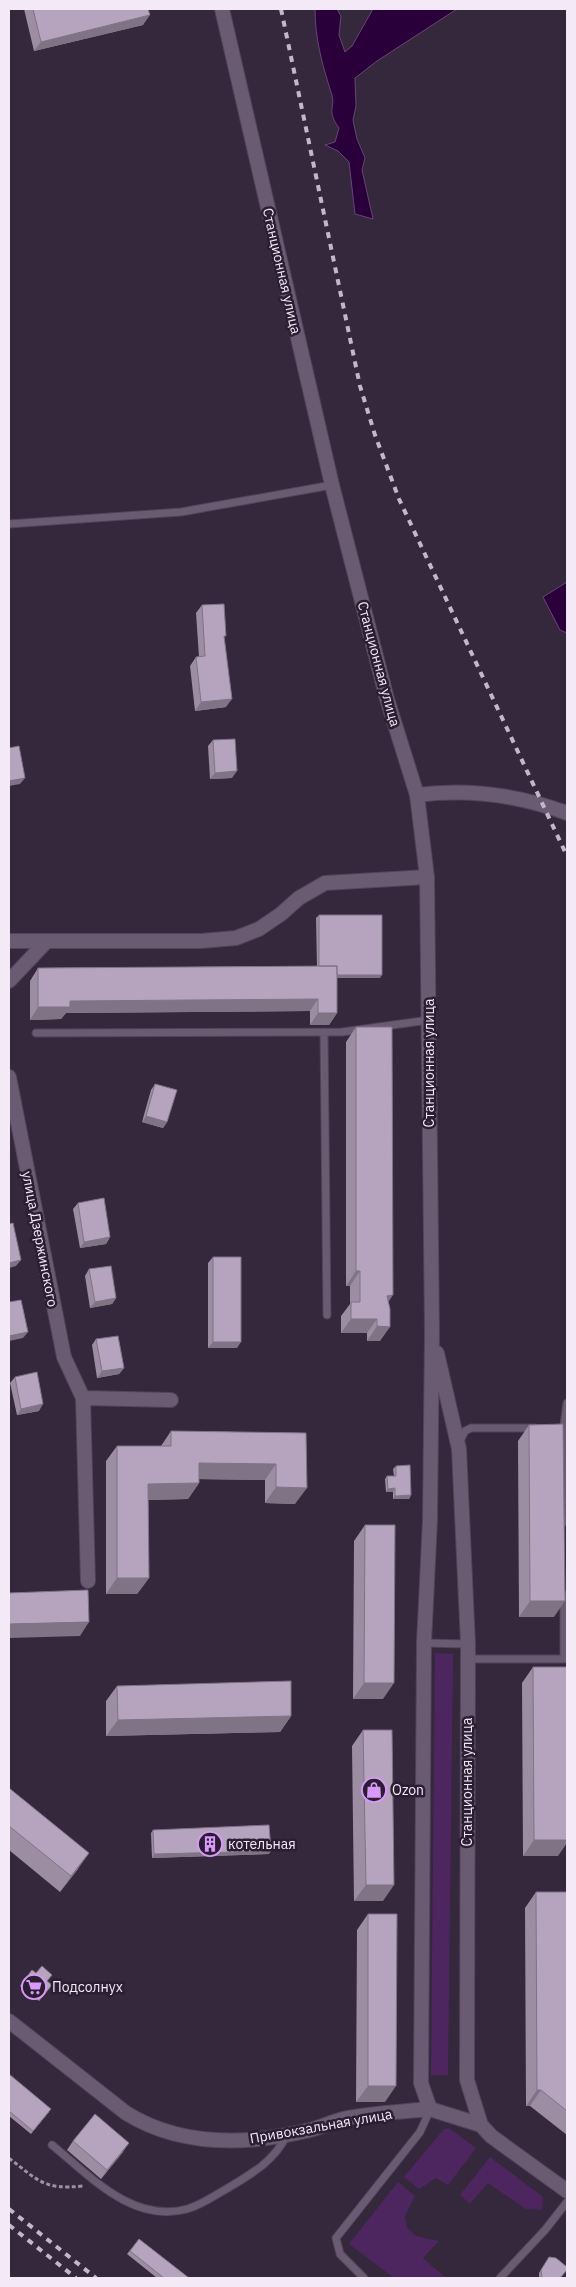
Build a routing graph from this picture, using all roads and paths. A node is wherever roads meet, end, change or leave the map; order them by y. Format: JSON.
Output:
{"nodes":[{"id":1,"x":222,"y":9,"type":"edge"},
{"id":2,"x":332,"y":485,"type":"junction"},
{"id":3,"x":9,"y":524,"type":"edge"},
{"id":4,"x":417,"y":795,"type":"junction"},
{"id":5,"x":567,"y":813,"type":"edge"},
{"id":6,"x":427,"y":877,"type":"junction"},
{"id":7,"x":9,"y":941,"type":"edge"},
{"id":8,"x":47,"y":942,"type":"junction"},
{"id":9,"x":9,"y":980,"type":"edge"},
{"id":10,"x":429,"y":1020,"type":"junction"},
{"id":11,"x":324,"y":1032,"type":"junction"},
{"id":12,"x":36,"y":1033,"type":"dead end"},
{"id":13,"x":9,"y":1077,"type":"edge"},
{"id":14,"x":12,"y":1120,"type":"edge"},
{"id":15,"x":327,"y":1315,"type":"dead end"},
{"id":16,"x":432,"y":1332,"type":"junction"},
{"id":17,"x":83,"y":1398,"type":"junction"},
{"id":18,"x":171,"y":1400,"type":"dead end"},
{"id":19,"x":567,"y":1403,"type":"edge"},
{"id":20,"x":546,"y":1428,"type":"edge"},
{"id":21,"x":555,"y":1429,"type":"edge"},
{"id":22,"x":564,"y":1429,"type":"junction"},
{"id":23,"x":459,"y":1449,"type":"junction"},
{"id":24,"x":564,"y":1534,"type":"edge"},
{"id":25,"x":88,"y":1581,"type":"dead end"},
{"id":26,"x":564,"y":1582,"type":"edge"},
{"id":27,"x":424,"y":1643,"type":"junction"},
{"id":28,"x":468,"y":1644,"type":"junction"},
{"id":29,"x":468,"y":1659,"type":"junction"},
{"id":30,"x":9,"y":2021,"type":"edge"},
{"id":31,"x":430,"y":2109,"type":"junction"},
{"id":32,"x":481,"y":2125,"type":"junction"},
{"id":33,"x":287,"y":2135,"type":"junction"},
{"id":34,"x":52,"y":2145,"type":"dead end"},
{"id":35,"x":9,"y":2160,"type":"edge"},
{"id":36,"x":100,"y":2184,"type":"junction"},
{"id":37,"x":567,"y":2191,"type":"edge"},
{"id":38,"x":567,"y":2202,"type":"edge"},
{"id":39,"x":364,"y":2278,"type":"edge"},
{"id":40,"x":500,"y":2278,"type":"edge"}],
"edges":[{"from":1,"to":2,"type":"street","name":"Станционная улица"},
{"from":2,"to":3,"type":"lane"},
{"from":2,"to":4,"type":"street","name":"Станционная улица"},
{"from":4,"to":5,"type":"street"},
{"from":4,"to":6,"type":"street","name":"Станционная улица"},
{"from":6,"to":8,"type":"street"},
{"from":6,"to":10,"type":"street","name":"Станционная улица"},
{"from":7,"to":8,"type":"street"},
{"from":8,"to":9,"type":"street"},
{"from":10,"to":11,"type":"lane"},
{"from":10,"to":16,"type":"street","name":"Станционная улица"},
{"from":11,"to":12,"type":"lane"},
{"from":11,"to":15,"type":"lane"},
{"from":13,"to":14,"type":"street","name":"улица Дзержинского"},
{"from":14,"to":17,"type":"street","name":"улица Дзержинского"},
{"from":16,"to":23,"type":"street","name":"Станционная улица"},
{"from":16,"to":27,"type":"street","name":"Станционная улица"},
{"from":17,"to":18,"type":"street"},
{"from":17,"to":25,"type":"street"},
{"from":19,"to":22,"type":"lane"},
{"from":20,"to":23,"type":"lane"},
{"from":21,"to":22,"type":"lane"},
{"from":22,"to":24,"type":"lane"},
{"from":23,"to":28,"type":"street","name":"Станционная улица"},
{"from":26,"to":29,"type":"lane"},
{"from":27,"to":28,"type":"lane"},
{"from":27,"to":31,"type":"street","name":"Станционная улица"},
{"from":28,"to":29,"type":"street","name":"Станционная улица"},
{"from":29,"to":32,"type":"street","name":"Станционная улица"},
{"from":30,"to":33,"type":"street","name":"Привокзальная улица"},
{"from":31,"to":32,"type":"street"},
{"from":31,"to":33,"type":"street","name":"Привокзальная улица"},
{"from":31,"to":39,"type":"lane"},
{"from":32,"to":37,"type":"street"},
{"from":33,"to":36,"type":"lane"},
{"from":34,"to":36,"type":"lane"},
{"from":35,"to":36,"type":"path"},
{"from":38,"to":40,"type":"lane"}]}
